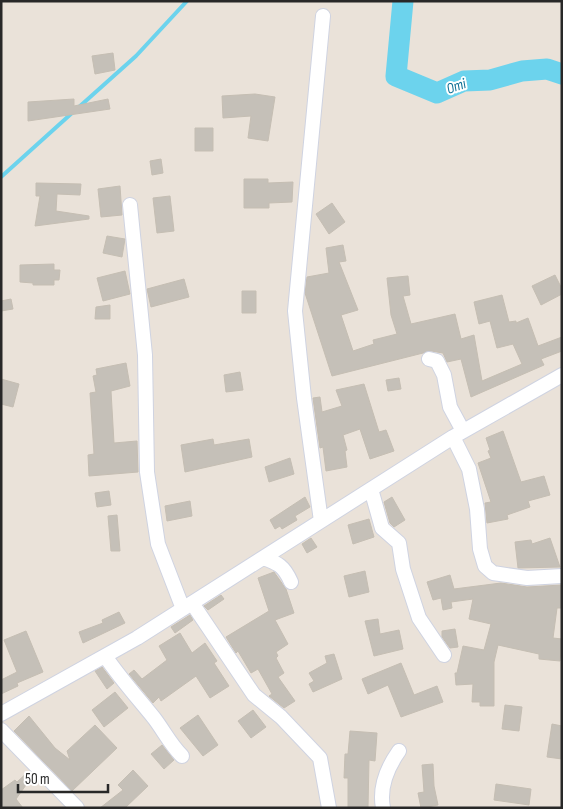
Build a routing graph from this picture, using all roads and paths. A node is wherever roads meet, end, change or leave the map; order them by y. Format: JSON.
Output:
{"nodes":[{"id":1,"x":322,"y":16,"type":"dead end"},
{"id":2,"x":130,"y":205,"type":"dead end"},
{"id":3,"x":429,"y":360,"type":"dead end"},
{"id":4,"x":562,"y":375,"type":"edge"},
{"id":5,"x":458,"y":434,"type":"junction"},
{"id":6,"x":371,"y":489,"type":"junction"},
{"id":7,"x":321,"y":521,"type":"junction"},
{"id":8,"x":263,"y":558,"type":"junction"},
{"id":9,"x":562,"y":576,"type":"edge"},
{"id":10,"x":290,"y":582,"type":"dead end"},
{"id":11,"x":187,"y":606,"type":"junction"},
{"id":12,"x":444,"y":655,"type":"dead end"},
{"id":13,"x":105,"y":656,"type":"junction"},
{"id":14,"x":1,"y":714,"type":"edge"},
{"id":15,"x":1,"y":730,"type":"edge"},
{"id":16,"x":399,"y":751,"type":"dead end"},
{"id":17,"x":182,"y":756,"type":"dead end"},
{"id":18,"x":76,"y":808,"type":"edge"},
{"id":19,"x":328,"y":808,"type":"edge"},
{"id":20,"x":383,"y":808,"type":"edge"}],
"edges":[{"from":1,"to":7,"type":"street"},
{"from":2,"to":11,"type":"street"},
{"from":3,"to":5,"type":"street"},
{"from":4,"to":5,"type":"street"},
{"from":5,"to":6,"type":"street"},
{"from":5,"to":9,"type":"street"},
{"from":6,"to":7,"type":"street"},
{"from":6,"to":12,"type":"street"},
{"from":7,"to":8,"type":"street"},
{"from":8,"to":10,"type":"street"},
{"from":8,"to":11,"type":"street"},
{"from":11,"to":13,"type":"street"},
{"from":11,"to":19,"type":"street"},
{"from":13,"to":14,"type":"street"},
{"from":13,"to":17,"type":"street"},
{"from":15,"to":18,"type":"street"},
{"from":16,"to":20,"type":"street"}]}
